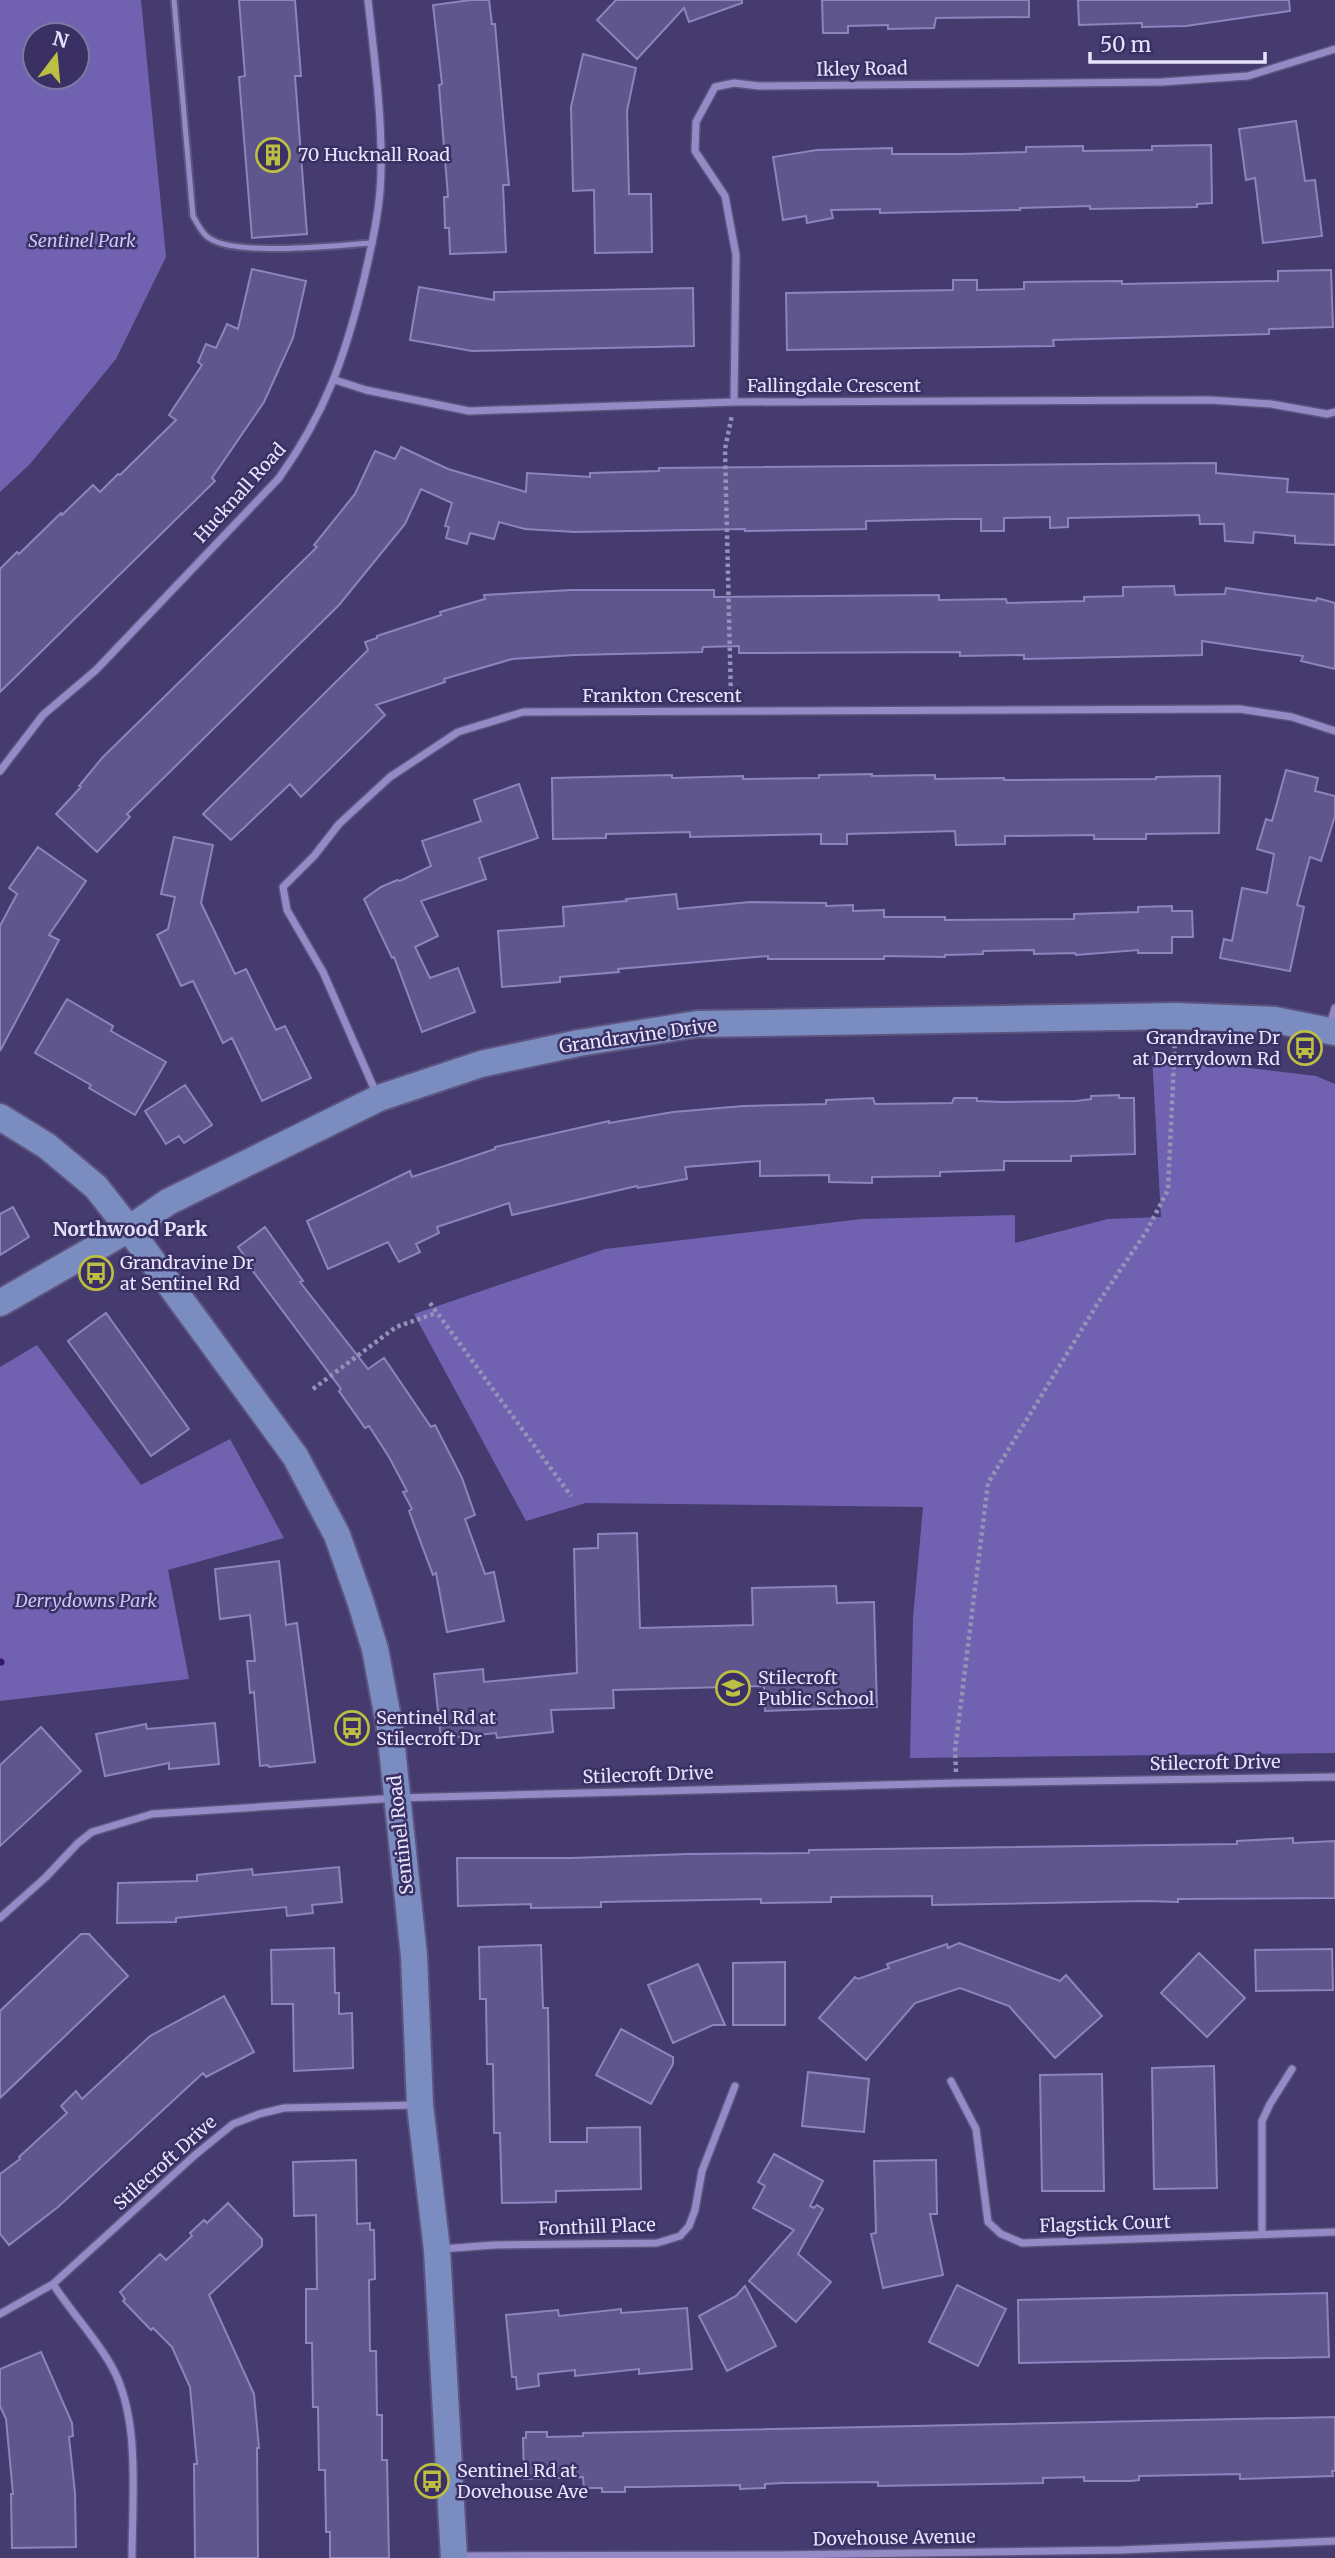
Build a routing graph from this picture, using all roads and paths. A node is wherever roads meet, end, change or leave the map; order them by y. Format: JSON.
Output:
{"nodes":[{"id":1,"x":174,"y":0,"type":"edge"},
{"id":2,"x":368,"y":0,"type":"edge"},
{"id":3,"x":1334,"y":52,"type":"edge"},
{"id":4,"x":373,"y":243,"type":"junction"},
{"id":5,"x":335,"y":380,"type":"junction"},
{"id":6,"x":734,"y":402,"type":"junction"},
{"id":7,"x":1335,"y":412,"type":"edge"},
{"id":8,"x":731,"y":711,"type":"junction"},
{"id":9,"x":1335,"y":731,"type":"edge"},
{"id":10,"x":0,"y":771,"type":"edge"},
{"id":11,"x":1176,"y":1016,"type":"junction"},
{"id":12,"x":1333,"y":1023,"type":"edge"},
{"id":13,"x":379,"y":1098,"type":"junction"},
{"id":14,"x":0,"y":1117,"type":"edge"},
{"id":15,"x":129,"y":1229,"type":"junction"},
{"id":16,"x":0,"y":1303,"type":"edge"},
{"id":17,"x":429,"y":1303,"type":"dead end"},
{"id":18,"x":436,"y":1313,"type":"junction"},
{"id":19,"x":313,"y":1390,"type":"dead end"},
{"id":20,"x":571,"y":1496,"type":"dead end"},
{"id":21,"x":1335,"y":1777,"type":"edge"},
{"id":22,"x":956,"y":1783,"type":"junction"},
{"id":23,"x":397,"y":1798,"type":"junction"},
{"id":24,"x":0,"y":1918,"type":"edge"},
{"id":25,"x":1292,"y":2069,"type":"dead end"},
{"id":26,"x":951,"y":2081,"type":"dead end"},
{"id":27,"x":735,"y":2086,"type":"dead end"},
{"id":28,"x":420,"y":2105,"type":"junction"},
{"id":29,"x":1335,"y":2232,"type":"edge"},
{"id":30,"x":1262,"y":2234,"type":"junction"},
{"id":31,"x":437,"y":2250,"type":"junction"},
{"id":32,"x":53,"y":2284,"type":"junction"},
{"id":33,"x":0,"y":2314,"type":"edge"},
{"id":34,"x":1335,"y":2541,"type":"edge"},
{"id":35,"x":1121,"y":2554,"type":"edge"},
{"id":36,"x":454,"y":2557,"type":"edge"},
{"id":37,"x":776,"y":2557,"type":"edge"},
{"id":38,"x":132,"y":2558,"type":"edge"}],
"edges":[{"from":1,"to":4,"type":"lane"},
{"from":2,"to":4,"type":"street","name":"Hucknall Road"},
{"from":3,"to":6,"type":"street","name":"Ikley Road"},
{"from":4,"to":5,"type":"street","name":"Hucknall Road"},
{"from":5,"to":6,"type":"street","name":"Fallingdale Crescent"},
{"from":5,"to":10,"type":"street","name":"Hucknall Road"},
{"from":6,"to":7,"type":"street","name":"Fallingdale Crescent"},
{"from":6,"to":8,"type":"path"},
{"from":8,"to":9,"type":"street","name":"Frankton Crescent"},
{"from":8,"to":13,"type":"street","name":"Frankton Crescent"},
{"from":11,"to":12,"type":"street","name":"Grandravine Drive"},
{"from":11,"to":13,"type":"street","name":"Grandravine Drive"},
{"from":11,"to":22,"type":"path"},
{"from":13,"to":15,"type":"street","name":"Grandravine Drive"},
{"from":14,"to":15,"type":"street","name":"Sentinel Road"},
{"from":15,"to":16,"type":"street","name":"Grandravine Drive"},
{"from":15,"to":23,"type":"street","name":"Sentinel Road"},
{"from":17,"to":18,"type":"path"},
{"from":18,"to":19,"type":"path"},
{"from":18,"to":20,"type":"path"},
{"from":21,"to":22,"type":"street","name":"Stilecroft Drive"},
{"from":22,"to":23,"type":"street","name":"Stilecroft Drive"},
{"from":23,"to":24,"type":"street","name":"Stilecroft Drive"},
{"from":23,"to":28,"type":"street","name":"Sentinel Road"},
{"from":25,"to":30,"type":"street"},
{"from":26,"to":30,"type":"street","name":"Flagstick Court"},
{"from":27,"to":31,"type":"street","name":"Fonthill Place"},
{"from":28,"to":31,"type":"street","name":"Sentinel Road"},
{"from":28,"to":32,"type":"street","name":"Stilecroft Drive"},
{"from":29,"to":30,"type":"street","name":"Flagstick Court"},
{"from":31,"to":36,"type":"street","name":"Sentinel Road"},
{"from":32,"to":33,"type":"street","name":"Stilecroft Drive"},
{"from":32,"to":38,"type":"street"},
{"from":34,"to":35,"type":"street","name":"Dovehouse Avenue"},
{"from":35,"to":37,"type":"street","name":"Dovehouse Avenue"},
{"from":36,"to":37,"type":"street","name":"Dovehouse Avenue"}]}
